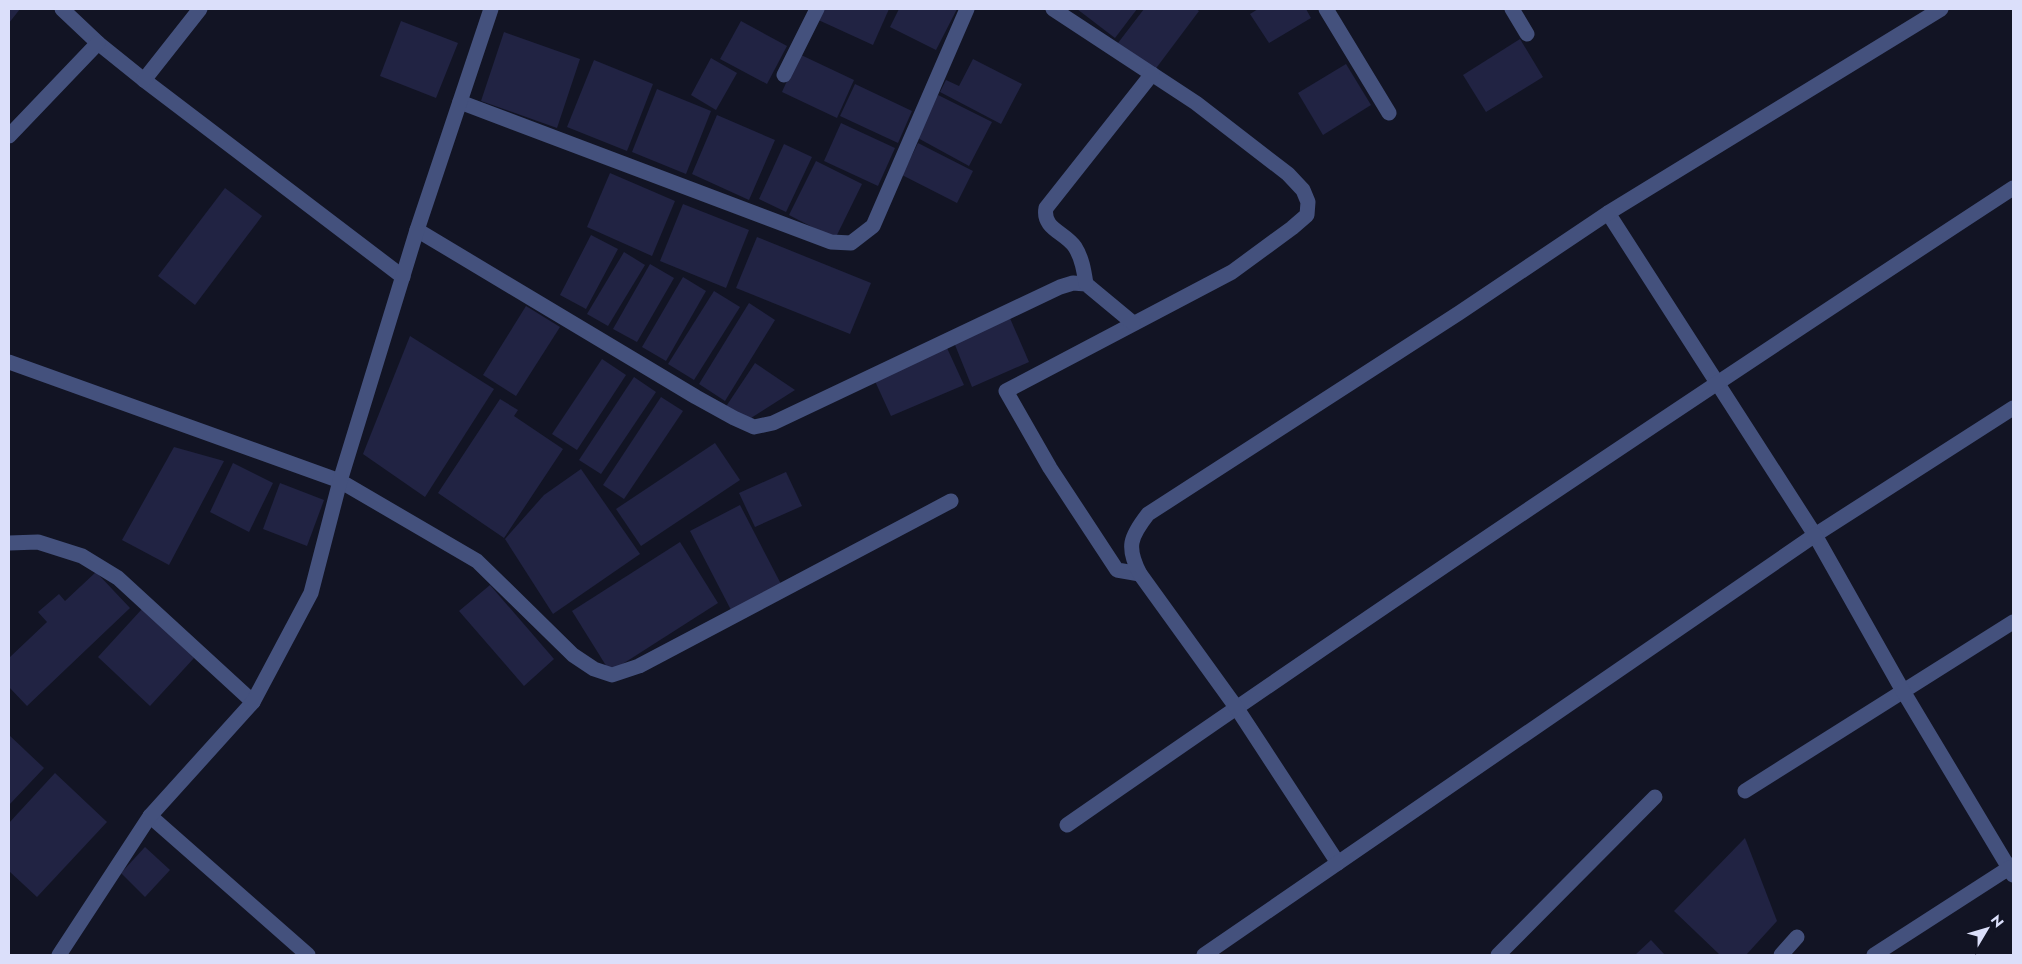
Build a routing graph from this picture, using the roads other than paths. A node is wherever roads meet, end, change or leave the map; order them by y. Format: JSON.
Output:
{"nodes":[{"id":1,"x":62,"y":9,"type":"edge"},
{"id":2,"x":200,"y":9,"type":"edge"},
{"id":3,"x":491,"y":9,"type":"edge"},
{"id":4,"x":817,"y":9,"type":"edge"},
{"id":5,"x":967,"y":9,"type":"edge"},
{"id":6,"x":1053,"y":9,"type":"edge"},
{"id":7,"x":1326,"y":9,"type":"edge"},
{"id":8,"x":1512,"y":9,"type":"edge"},
{"id":9,"x":1941,"y":9,"type":"edge"},
{"id":10,"x":1527,"y":34,"type":"dead end"},
{"id":11,"x":98,"y":43,"type":"junction"},
{"id":12,"x":1152,"y":74,"type":"junction"},
{"id":13,"x":784,"y":75,"type":"dead end"},
{"id":14,"x":144,"y":80,"type":"junction"},
{"id":15,"x":460,"y":102,"type":"junction"},
{"id":16,"x":1390,"y":113,"type":"dead end"},
{"id":17,"x":9,"y":136,"type":"edge"},
{"id":18,"x":2013,"y":188,"type":"edge"},
{"id":19,"x":1608,"y":213,"type":"junction"},
{"id":20,"x":417,"y":230,"type":"junction"},
{"id":21,"x":403,"y":277,"type":"junction"},
{"id":22,"x":1086,"y":284,"type":"junction"},
{"id":23,"x":1133,"y":323,"type":"junction"},
{"id":24,"x":9,"y":362,"type":"edge"},
{"id":25,"x":1718,"y":381,"type":"junction"},
{"id":26,"x":2013,"y":408,"type":"edge"},
{"id":27,"x":340,"y":481,"type":"junction"},
{"id":28,"x":951,"y":501,"type":"dead end"},
{"id":29,"x":1815,"y":535,"type":"junction"},
{"id":30,"x":9,"y":543,"type":"edge"},
{"id":31,"x":1140,"y":574,"type":"junction"},
{"id":32,"x":2013,"y":622,"type":"edge"},
{"id":33,"x":1903,"y":692,"type":"junction"},
{"id":34,"x":253,"y":702,"type":"junction"},
{"id":35,"x":1236,"y":707,"type":"junction"},
{"id":36,"x":1745,"y":791,"type":"dead end"},
{"id":37,"x":1655,"y":796,"type":"dead end"},
{"id":38,"x":150,"y":816,"type":"junction"},
{"id":39,"x":1067,"y":825,"type":"dead end"},
{"id":40,"x":1338,"y":863,"type":"junction"},
{"id":41,"x":2012,"y":869,"type":"edge"},
{"id":42,"x":1797,"y":938,"type":"dead end"},
{"id":43,"x":59,"y":955,"type":"edge"},
{"id":44,"x":308,"y":955,"type":"edge"},
{"id":45,"x":1204,"y":955,"type":"edge"},
{"id":46,"x":1498,"y":955,"type":"edge"},
{"id":47,"x":1780,"y":955,"type":"edge"},
{"id":48,"x":1874,"y":955,"type":"edge"}],
"edges":[{"from":1,"to":11,"type":"street"},
{"from":2,"to":14,"type":"street"},
{"from":3,"to":15,"type":"street"},
{"from":4,"to":13,"type":"street"},
{"from":5,"to":15,"type":"street"},
{"from":6,"to":12,"type":"street"},
{"from":7,"to":16,"type":"street"},
{"from":8,"to":10,"type":"street"},
{"from":9,"to":19,"type":"street"},
{"from":11,"to":14,"type":"street"},
{"from":11,"to":17,"type":"street"},
{"from":12,"to":22,"type":"street"},
{"from":12,"to":23,"type":"street"},
{"from":14,"to":21,"type":"street"},
{"from":15,"to":20,"type":"street"},
{"from":18,"to":25,"type":"street"},
{"from":19,"to":25,"type":"street"},
{"from":19,"to":31,"type":"street"},
{"from":20,"to":21,"type":"street"},
{"from":20,"to":22,"type":"street"},
{"from":21,"to":27,"type":"street"},
{"from":22,"to":23,"type":"street"},
{"from":23,"to":31,"type":"street"},
{"from":24,"to":27,"type":"street"},
{"from":25,"to":29,"type":"street"},
{"from":25,"to":35,"type":"street"},
{"from":26,"to":29,"type":"street"},
{"from":27,"to":28,"type":"street"},
{"from":27,"to":34,"type":"street"},
{"from":29,"to":33,"type":"street"},
{"from":29,"to":40,"type":"street"},
{"from":30,"to":34,"type":"street"},
{"from":31,"to":35,"type":"street"},
{"from":32,"to":33,"type":"street"},
{"from":33,"to":36,"type":"street"},
{"from":33,"to":41,"type":"street"},
{"from":34,"to":38,"type":"street"},
{"from":35,"to":39,"type":"street"},
{"from":35,"to":40,"type":"street"},
{"from":37,"to":46,"type":"street"},
{"from":38,"to":43,"type":"street"},
{"from":38,"to":44,"type":"street"},
{"from":40,"to":45,"type":"street"},
{"from":41,"to":48,"type":"street"},
{"from":42,"to":47,"type":"street"}]}
